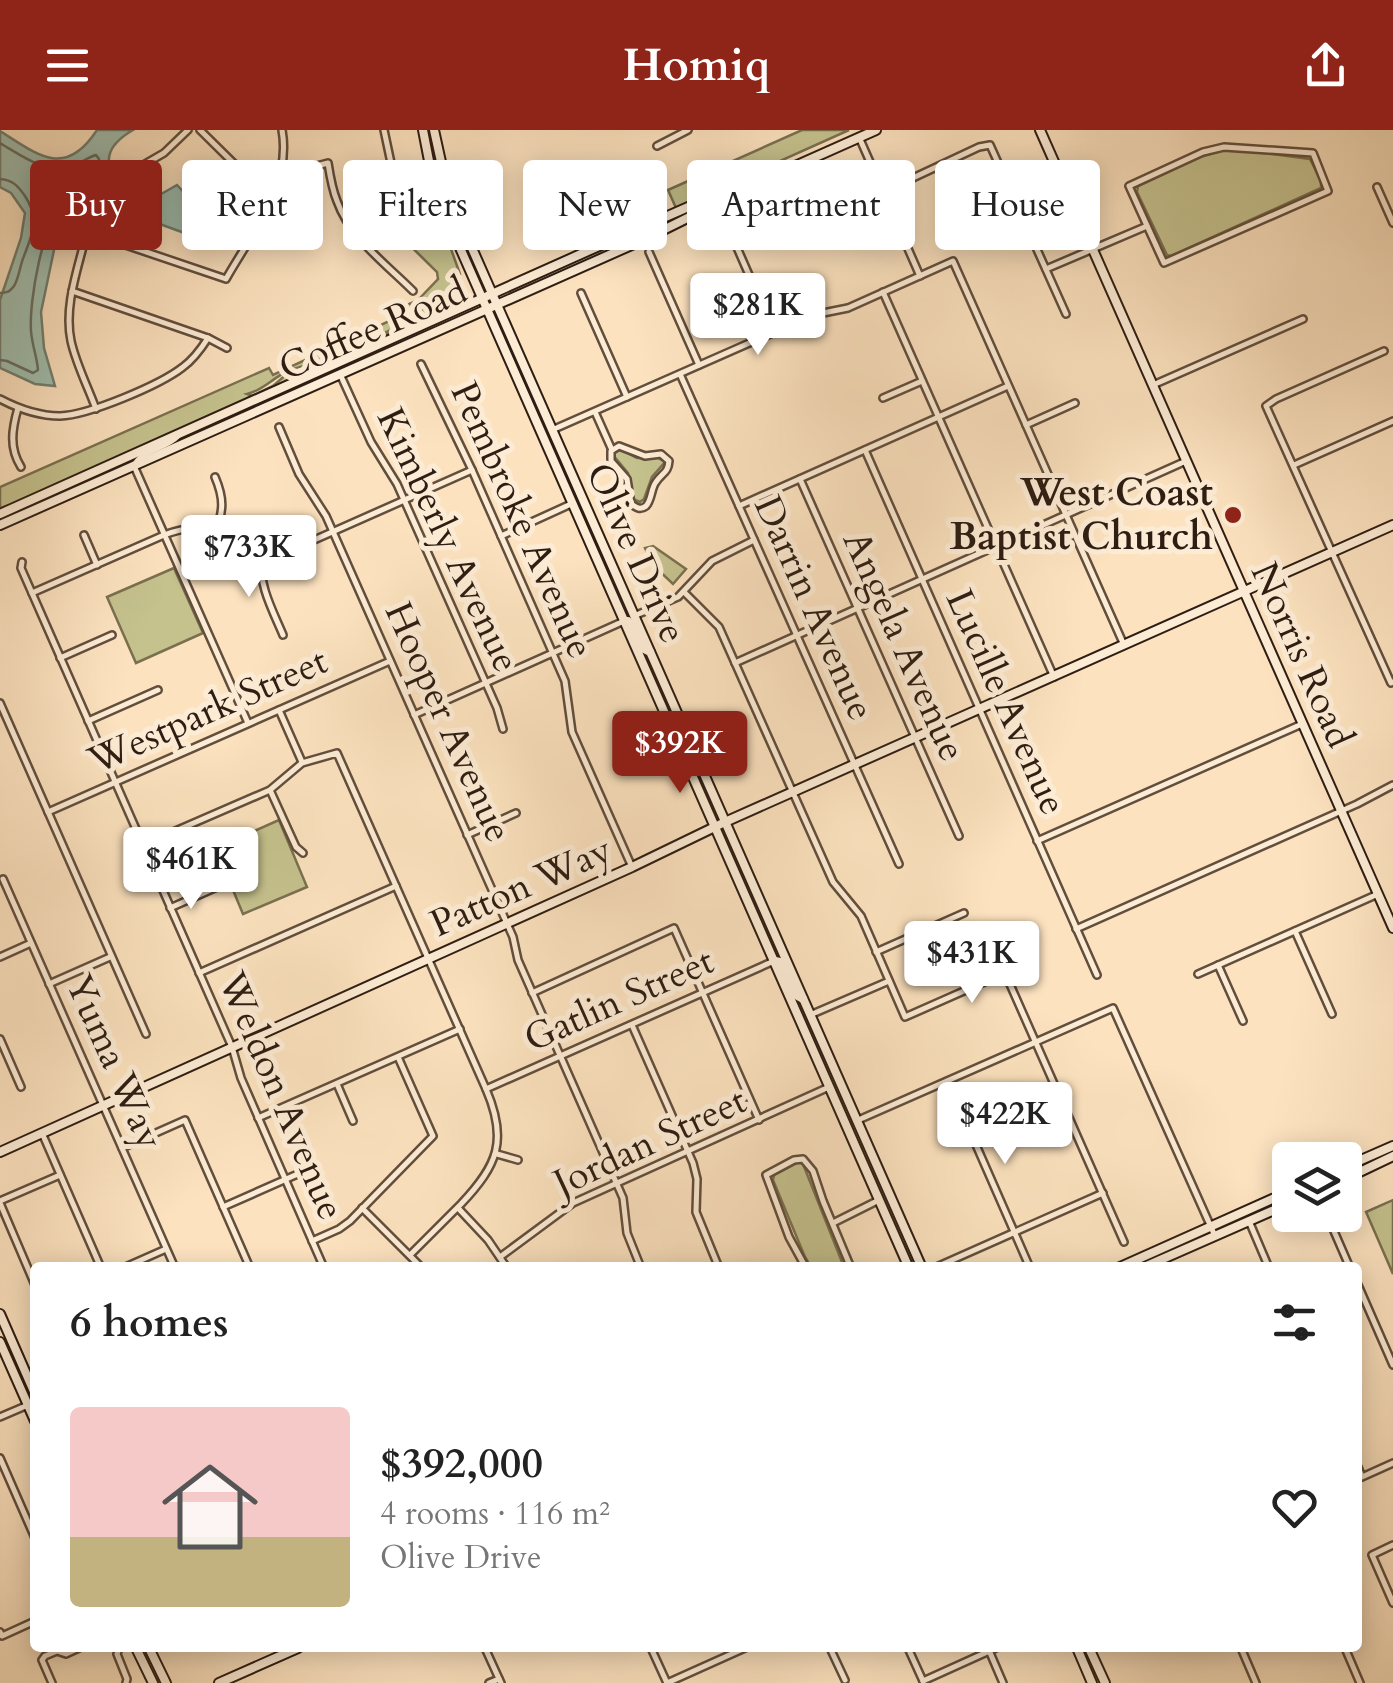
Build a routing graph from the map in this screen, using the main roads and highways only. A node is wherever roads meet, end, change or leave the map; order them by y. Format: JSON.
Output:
{"nodes":[{"id":1,"x":423,"y":130,"type":"edge"},
{"id":2,"x":434,"y":130,"type":"edge"},
{"id":3,"x":876,"y":130,"type":"edge"},
{"id":4,"x":1040,"y":130,"type":"edge"},
{"id":5,"x":808,"y":160,"type":"edge"},
{"id":6,"x":687,"y":208,"type":"edge"},
{"id":7,"x":687,"y":219,"type":"edge"},
{"id":8,"x":492,"y":294,"type":"junction"},
{"id":9,"x":481,"y":298,"type":"junction"},
{"id":10,"x":496,"y":304,"type":"junction"},
{"id":11,"x":486,"y":309,"type":"junction"},
{"id":12,"x":388,"y":340,"type":"junction"},
{"id":13,"x":332,"y":366,"type":"junction"},
{"id":14,"x":340,"y":374,"type":"junction"},
{"id":15,"x":296,"y":394,"type":"junction"},
{"id":16,"x":526,"y":400,"type":"junction"},
{"id":17,"x":552,"y":430,"type":"junction"},
{"id":18,"x":572,"y":503,"type":"junction"},
{"id":19,"x":0,"y":514,"type":"edge"},
{"id":20,"x":0,"y":526,"type":"edge"},
{"id":21,"x":1393,"y":526,"type":"edge"},
{"id":22,"x":599,"y":537,"type":"junction"},
{"id":23,"x":606,"y":582,"type":"junction"},
{"id":24,"x":1244,"y":592,"type":"junction"},
{"id":25,"x":634,"y":616,"type":"junction"},
{"id":26,"x":624,"y":621,"type":"junction"},
{"id":27,"x":650,"y":652,"type":"junction"},
{"id":28,"x":725,"y":822,"type":"junction"},
{"id":29,"x":715,"y":827,"type":"junction"},
{"id":30,"x":1393,"y":928,"type":"edge"},
{"id":31,"x":774,"y":960,"type":"junction"},
{"id":32,"x":803,"y":998,"type":"junction"},
{"id":33,"x":830,"y":1087,"type":"junction"},
{"id":34,"x":856,"y":1121,"type":"junction"},
{"id":35,"x":1393,"y":1146,"type":"edge"},
{"id":36,"x":0,"y":1152,"type":"edge"},
{"id":37,"x":1393,"y":1156,"type":"edge"},
{"id":38,"x":1363,"y":1165,"type":"joint"},
{"id":39,"x":880,"y":1200,"type":"junction"},
{"id":40,"x":1272,"y":1201,"type":"edge"},
{"id":41,"x":1272,"y":1211,"type":"edge"},
{"id":42,"x":904,"y":1230,"type":"junction"},
{"id":43,"x":1213,"y":1232,"type":"junction"},
{"id":44,"x":906,"y":1262,"type":"edge"},
{"id":45,"x":919,"y":1262,"type":"edge"},
{"id":46,"x":1134,"y":1262,"type":"edge"},
{"id":47,"x":1154,"y":1262,"type":"edge"},
{"id":48,"x":0,"y":1314,"type":"edge"},
{"id":49,"x":0,"y":1342,"type":"edge"},
{"id":50,"x":30,"y":1393,"type":"edge"},
{"id":51,"x":30,"y":1396,"type":"edge"},
{"id":52,"x":138,"y":1652,"type":"edge"},
{"id":53,"x":150,"y":1652,"type":"edge"},
{"id":54,"x":289,"y":1652,"type":"edge"},
{"id":55,"x":1079,"y":1652,"type":"edge"},
{"id":56,"x":1092,"y":1652,"type":"edge"},
{"id":57,"x":153,"y":1683,"type":"edge"},
{"id":58,"x":166,"y":1683,"type":"edge"},
{"id":59,"x":219,"y":1683,"type":"edge"},
{"id":60,"x":1092,"y":1683,"type":"edge"},
{"id":61,"x":1105,"y":1683,"type":"edge"}],
"edges":[{"from":1,"to":9,"type":"main road","name":"Olive Drive"},
{"from":2,"to":8,"type":"main road","name":"Olive Drive"},
{"from":3,"to":5,"type":"main road","name":"Coffee Road"},
{"from":4,"to":24,"type":"main road","name":"Norris Road"},
{"from":6,"to":8,"type":"main road","name":"Coffee Road"},
{"from":7,"to":10,"type":"main road","name":"Coffee Road"},
{"from":8,"to":9,"type":"main road","name":"Coffee Road"},
{"from":8,"to":10,"type":"main road","name":"Olive Drive"},
{"from":9,"to":11,"type":"main road","name":"Olive Drive"},
{"from":9,"to":12,"type":"main road","name":"Coffee Road"},
{"from":10,"to":11,"type":"main road","name":"Coffee Road"},
{"from":10,"to":17,"type":"main road","name":"Olive Drive"},
{"from":11,"to":14,"type":"main road","name":"Coffee Road"},
{"from":11,"to":16,"type":"main road","name":"Olive Drive"},
{"from":12,"to":13,"type":"main road","name":"Coffee Road"},
{"from":12,"to":14,"type":"main road"},
{"from":13,"to":15,"type":"main road"},
{"from":13,"to":19,"type":"main road","name":"Coffee Road"},
{"from":14,"to":15,"type":"main road","name":"Coffee Road"},
{"from":15,"to":20,"type":"main road","name":"Coffee Road"},
{"from":16,"to":17,"type":"main road"},
{"from":16,"to":18,"type":"main road","name":"Olive Drive"},
{"from":17,"to":22,"type":"main road","name":"Olive Drive"},
{"from":18,"to":22,"type":"main road"},
{"from":18,"to":23,"type":"main road","name":"Olive Drive"},
{"from":21,"to":24,"type":"main road","name":"Patton Way"},
{"from":22,"to":25,"type":"main road","name":"Olive Drive"},
{"from":23,"to":25,"type":"main road"},
{"from":23,"to":26,"type":"main road","name":"Olive Drive"},
{"from":24,"to":28,"type":"main road","name":"Patton Way"},
{"from":24,"to":30,"type":"main road","name":"Norris Road"},
{"from":25,"to":27,"type":"main road","name":"Olive Drive"},
{"from":26,"to":27,"type":"main road"},
{"from":26,"to":29,"type":"main road","name":"Olive Drive"},
{"from":27,"to":28,"type":"main road","name":"Olive Drive"},
{"from":28,"to":29,"type":"main road","name":"Patton Way"},
{"from":28,"to":32,"type":"main road","name":"Olive Drive"},
{"from":29,"to":31,"type":"main road","name":"Olive Drive"},
{"from":29,"to":36,"type":"main road","name":"Patton Way"},
{"from":31,"to":32,"type":"main road"},
{"from":31,"to":33,"type":"main road","name":"Olive Drive"},
{"from":32,"to":34,"type":"main road","name":"Olive Drive"},
{"from":33,"to":34,"type":"main road"},
{"from":33,"to":39,"type":"main road","name":"Olive Drive"},
{"from":34,"to":42,"type":"main road","name":"Olive Drive"},
{"from":35,"to":38,"type":"main road"},
{"from":37,"to":38,"type":"main road"},
{"from":39,"to":42,"type":"main road"},
{"from":39,"to":44,"type":"main road","name":"Olive Drive"},
{"from":40,"to":43,"type":"main road"},
{"from":41,"to":43,"type":"main road"},
{"from":42,"to":45,"type":"main road","name":"Olive Drive"},
{"from":43,"to":46,"type":"main road"},
{"from":43,"to":47,"type":"main road"},
{"from":48,"to":50,"type":"main road"},
{"from":49,"to":51,"type":"main road"},
{"from":52,"to":57,"type":"main road"},
{"from":53,"to":58,"type":"main road"},
{"from":54,"to":59,"type":"main road"},
{"from":55,"to":60,"type":"main road"},
{"from":56,"to":61,"type":"main road"}]}
